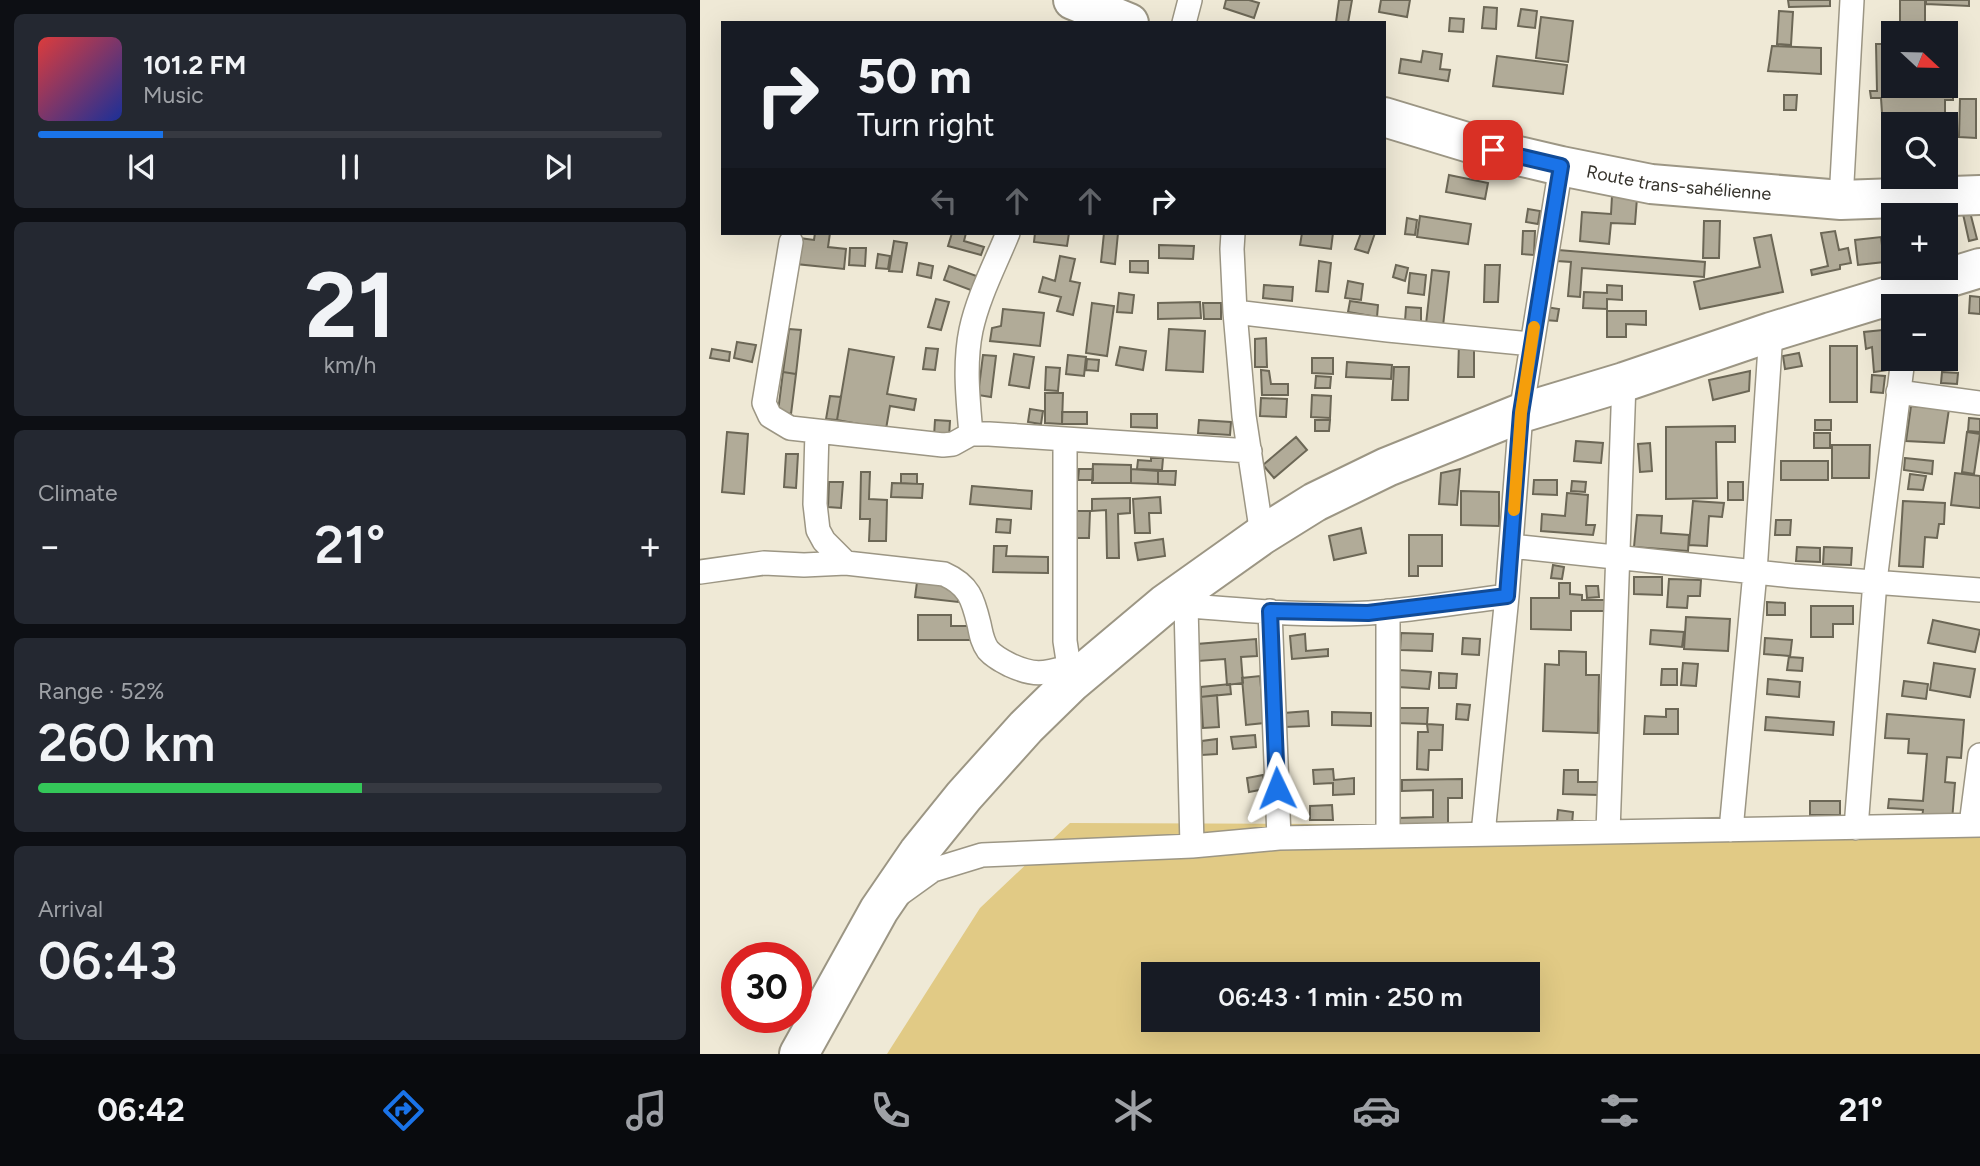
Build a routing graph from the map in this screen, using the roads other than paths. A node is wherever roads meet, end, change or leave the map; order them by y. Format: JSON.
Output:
{"nodes":[{"id":1,"x":1189,"y":0,"type":"edge"},
{"id":2,"x":1852,"y":0,"type":"edge"},
{"id":3,"x":1078,"y":9,"type":"edge"},
{"id":4,"x":1122,"y":21,"type":"edge"},
{"id":5,"x":1184,"y":21,"type":"edge"},
{"id":6,"x":1386,"y":118,"type":"edge"},
{"id":7,"x":1561,"y":166,"type":"junction"},
{"id":8,"x":1980,"y":195,"type":"edge"},
{"id":9,"x":1841,"y":200,"type":"junction"},
{"id":10,"x":1007,"y":235,"type":"edge"},
{"id":11,"x":1233,"y":235,"type":"edge"},
{"id":12,"x":791,"y":242,"type":"dead end"},
{"id":13,"x":1980,"y":268,"type":"edge"},
{"id":14,"x":1921,"y":294,"type":"edge"},
{"id":15,"x":1881,"y":305,"type":"edge"},
{"id":16,"x":1235,"y":312,"type":"junction"},
{"id":17,"x":1771,"y":332,"type":"junction"},
{"id":18,"x":1531,"y":344,"type":"junction"},
{"id":19,"x":1901,"y":371,"type":"edge"},
{"id":20,"x":1624,"y":382,"type":"junction"},
{"id":21,"x":1898,"y":392,"type":"junction"},
{"id":22,"x":1980,"y":403,"type":"edge"},
{"id":23,"x":1521,"y":413,"type":"junction"},
{"id":24,"x":817,"y":431,"type":"junction"},
{"id":25,"x":971,"y":434,"type":"junction"},
{"id":26,"x":1065,"y":439,"type":"junction"},
{"id":27,"x":1250,"y":451,"type":"junction"},
{"id":28,"x":1262,"y":535,"type":"junction"},
{"id":29,"x":1511,"y":546,"type":"junction"},
{"id":30,"x":1619,"y":558,"type":"junction"},
{"id":31,"x":846,"y":563,"type":"junction"},
{"id":32,"x":700,"y":572,"type":"edge"},
{"id":33,"x":1755,"y":572,"type":"junction"},
{"id":34,"x":1875,"y":582,"type":"junction"},
{"id":35,"x":1980,"y":590,"type":"edge"},
{"id":36,"x":1507,"y":596,"type":"junction"},
{"id":37,"x":1176,"y":605,"type":"junction"},
{"id":38,"x":1270,"y":611,"type":"junction"},
{"id":39,"x":1388,"y":611,"type":"junction"},
{"id":40,"x":1069,"y":675,"type":"junction"},
{"id":41,"x":1980,"y":755,"type":"edge"},
{"id":42,"x":1976,"y":825,"type":"edge"},
{"id":43,"x":1856,"y":828,"type":"junction"},
{"id":44,"x":1731,"y":830,"type":"junction"},
{"id":45,"x":1608,"y":832,"type":"junction"},
{"id":46,"x":1483,"y":834,"type":"junction"},
{"id":47,"x":1388,"y":836,"type":"junction"},
{"id":48,"x":1279,"y":838,"type":"junction"},
{"id":49,"x":1192,"y":846,"type":"junction"},
{"id":50,"x":879,"y":910,"type":"junction"},
{"id":51,"x":799,"y":1054,"type":"edge"}],
"edges":[{"from":1,"to":5,"type":"street"},
{"from":2,"to":9,"type":"street"},
{"from":3,"to":4,"type":"highway"},
{"from":6,"to":7,"type":"highway","name":"Route trans-sahélienne"},
{"from":7,"to":9,"type":"highway","name":"Route trans-sahélienne"},
{"from":7,"to":18,"type":"street"},
{"from":8,"to":9,"type":"highway","name":"Route trans-sahélienne"},
{"from":10,"to":25,"type":"street"},
{"from":11,"to":16,"type":"street"},
{"from":12,"to":24,"type":"street"},
{"from":13,"to":14,"type":"highway"},
{"from":15,"to":17,"type":"highway"},
{"from":16,"to":18,"type":"street"},
{"from":16,"to":27,"type":"street"},
{"from":17,"to":20,"type":"highway"},
{"from":17,"to":33,"type":"street"},
{"from":18,"to":23,"type":"street"},
{"from":19,"to":21,"type":"street"},
{"from":20,"to":23,"type":"highway"},
{"from":20,"to":30,"type":"street"},
{"from":21,"to":22,"type":"street"},
{"from":21,"to":34,"type":"street"},
{"from":23,"to":28,"type":"highway"},
{"from":23,"to":29,"type":"street"},
{"from":24,"to":25,"type":"street"},
{"from":24,"to":31,"type":"street"},
{"from":25,"to":26,"type":"street"},
{"from":26,"to":27,"type":"street"},
{"from":26,"to":40,"type":"street"},
{"from":27,"to":28,"type":"street"},
{"from":28,"to":37,"type":"highway"},
{"from":29,"to":30,"type":"street"},
{"from":29,"to":36,"type":"street"},
{"from":30,"to":33,"type":"street"},
{"from":30,"to":45,"type":"street"},
{"from":31,"to":32,"type":"street"},
{"from":31,"to":40,"type":"street"},
{"from":33,"to":34,"type":"street"},
{"from":33,"to":44,"type":"street"},
{"from":34,"to":35,"type":"street"},
{"from":34,"to":43,"type":"street"},
{"from":36,"to":39,"type":"street"},
{"from":36,"to":46,"type":"street"},
{"from":37,"to":38,"type":"street"},
{"from":37,"to":40,"type":"highway"},
{"from":37,"to":49,"type":"street"},
{"from":38,"to":39,"type":"street"},
{"from":38,"to":48,"type":"street"},
{"from":39,"to":47,"type":"street"},
{"from":40,"to":50,"type":"highway"},
{"from":41,"to":42,"type":"street"},
{"from":42,"to":43,"type":"street"},
{"from":43,"to":44,"type":"street"},
{"from":44,"to":45,"type":"street"},
{"from":45,"to":46,"type":"street"},
{"from":46,"to":47,"type":"street"},
{"from":47,"to":48,"type":"street"},
{"from":48,"to":49,"type":"street"},
{"from":49,"to":50,"type":"street"},
{"from":50,"to":51,"type":"highway"}]}
